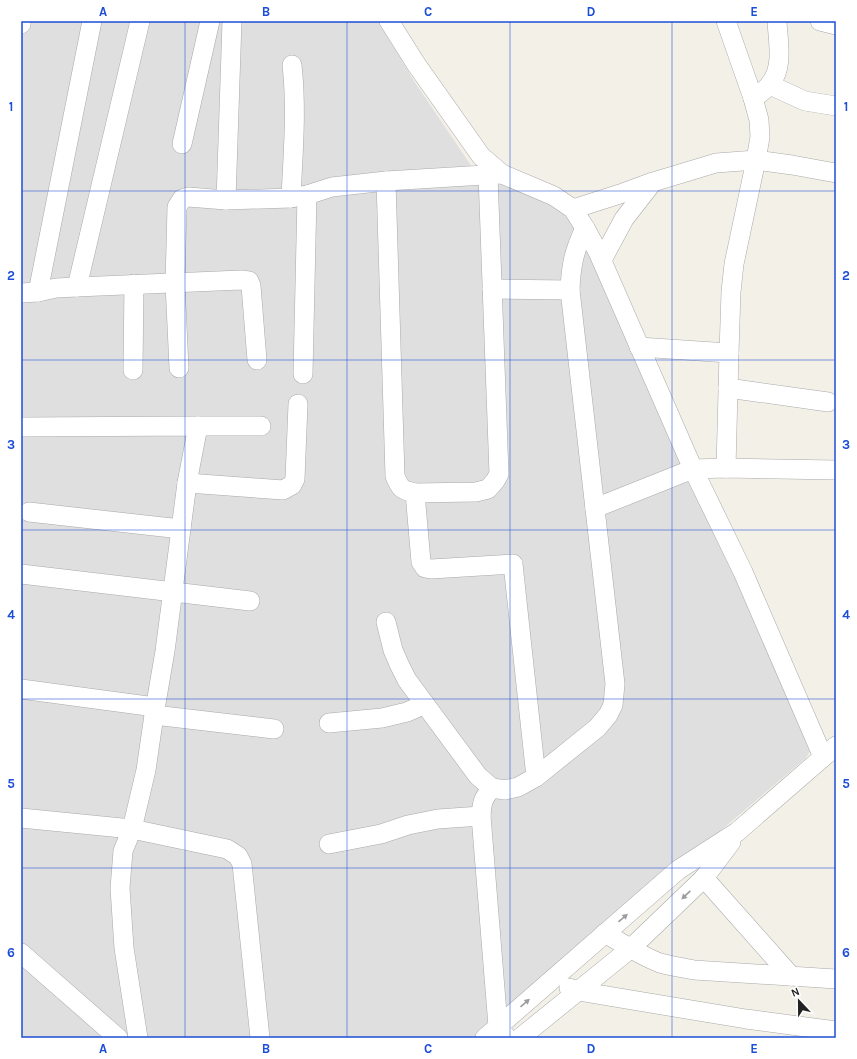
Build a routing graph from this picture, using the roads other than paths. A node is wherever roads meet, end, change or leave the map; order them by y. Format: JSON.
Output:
{"nodes":[{"id":1,"x":92,"y":21,"type":"edge"},
{"id":2,"x":140,"y":21,"type":"edge"},
{"id":3,"x":210,"y":21,"type":"edge"},
{"id":4,"x":231,"y":21,"type":"edge"},
{"id":5,"x":389,"y":21,"type":"edge"},
{"id":6,"x":726,"y":21,"type":"edge"},
{"id":7,"x":777,"y":21,"type":"edge"},
{"id":8,"x":820,"y":21,"type":"edge"},
{"id":9,"x":836,"y":25,"type":"edge"},
{"id":10,"x":292,"y":65,"type":"dead end"},
{"id":11,"x":770,"y":85,"type":"junction"},
{"id":12,"x":753,"y":98,"type":"junction"},
{"id":13,"x":836,"y":106,"type":"edge"},
{"id":14,"x":182,"y":144,"type":"dead end"},
{"id":15,"x":756,"y":160,"type":"junction"},
{"id":16,"x":836,"y":173,"type":"edge"},
{"id":17,"x":495,"y":174,"type":"junction"},
{"id":18,"x":386,"y":181,"type":"junction"},
{"id":19,"x":653,"y":182,"type":"junction"},
{"id":20,"x":299,"y":196,"type":"junction"},
{"id":21,"x":226,"y":200,"type":"junction"},
{"id":22,"x":572,"y":209,"type":"junction"},
{"id":23,"x":585,"y":228,"type":"junction"},
{"id":24,"x":602,"y":260,"type":"junction"},
{"id":25,"x":175,"y":283,"type":"junction"},
{"id":26,"x":134,"y":284,"type":"junction"},
{"id":27,"x":77,"y":287,"type":"junction"},
{"id":28,"x":492,"y":289,"type":"junction"},
{"id":29,"x":570,"y":290,"type":"junction"},
{"id":30,"x":30,"y":292,"type":"edge"},
{"id":31,"x":638,"y":346,"type":"junction"},
{"id":32,"x":729,"y":353,"type":"junction"},
{"id":33,"x":257,"y":360,"type":"dead end"},
{"id":34,"x":179,"y":368,"type":"dead end"},
{"id":35,"x":133,"y":370,"type":"dead end"},
{"id":36,"x":303,"y":374,"type":"dead end"},
{"id":37,"x":728,"y":388,"type":"junction"},
{"id":38,"x":828,"y":402,"type":"dead end"},
{"id":39,"x":298,"y":404,"type":"dead end"},
{"id":40,"x":198,"y":426,"type":"junction"},
{"id":41,"x":261,"y":426,"type":"dead end"},
{"id":42,"x":21,"y":427,"type":"edge"},
{"id":43,"x":726,"y":468,"type":"junction"},
{"id":44,"x":693,"y":469,"type":"junction"},
{"id":45,"x":836,"y":470,"type":"edge"},
{"id":46,"x":187,"y":483,"type":"junction"},
{"id":47,"x":415,"y":493,"type":"junction"},
{"id":48,"x":595,"y":508,"type":"junction"},
{"id":49,"x":29,"y":512,"type":"dead end"},
{"id":50,"x":181,"y":529,"type":"junction"},
{"id":51,"x":21,"y":574,"type":"edge"},
{"id":52,"x":173,"y":592,"type":"junction"},
{"id":53,"x":250,"y":601,"type":"dead end"},
{"id":54,"x":386,"y":622,"type":"dead end"},
{"id":55,"x":21,"y":689,"type":"edge"},
{"id":56,"x":425,"y":704,"type":"junction"},
{"id":57,"x":154,"y":711,"type":"junction"},
{"id":58,"x":329,"y":723,"type":"dead end"},
{"id":59,"x":274,"y":729,"type":"dead end"},
{"id":60,"x":829,"y":752,"type":"edge"},
{"id":61,"x":536,"y":777,"type":"junction"},
{"id":62,"x":492,"y":788,"type":"junction"},
{"id":63,"x":481,"y":816,"type":"junction"},
{"id":64,"x":21,"y":818,"type":"edge"},
{"id":65,"x":132,"y":829,"type":"junction"},
{"id":66,"x":737,"y":832,"type":"junction"},
{"id":67,"x":329,"y":844,"type":"dead end"},
{"id":68,"x":704,"y":878,"type":"junction"},
{"id":69,"x":605,"y":933,"type":"junction"},
{"id":70,"x":630,"y":948,"type":"junction"},
{"id":71,"x":21,"y":953,"type":"edge"},
{"id":72,"x":792,"y":976,"type":"junction"},
{"id":73,"x":836,"y":979,"type":"edge"},
{"id":74,"x":549,"y":982,"type":"junction"},
{"id":75,"x":578,"y":990,"type":"junction"},
{"id":76,"x":836,"y":1031,"type":"edge"},
{"id":77,"x":497,"y":1034,"type":"edge"},
{"id":78,"x":118,"y":1038,"type":"edge"},
{"id":79,"x":138,"y":1038,"type":"edge"},
{"id":80,"x":260,"y":1038,"type":"edge"},
{"id":81,"x":520,"y":1038,"type":"edge"}],
"edges":[{"from":1,"to":30,"type":"street"},
{"from":2,"to":27,"type":"street"},
{"from":3,"to":14,"type":"street"},
{"from":4,"to":21,"type":"street"},
{"from":5,"to":17,"type":"street"},
{"from":6,"to":12,"type":"street"},
{"from":7,"to":11,"type":"street"},
{"from":8,"to":9,"type":"street"},
{"from":10,"to":20,"type":"street"},
{"from":11,"to":12,"type":"street"},
{"from":11,"to":13,"type":"street"},
{"from":12,"to":15,"type":"street"},
{"from":15,"to":16,"type":"street"},
{"from":15,"to":19,"type":"street"},
{"from":15,"to":32,"type":"street"},
{"from":17,"to":18,"type":"street"},
{"from":17,"to":22,"type":"street"},
{"from":17,"to":28,"type":"street"},
{"from":18,"to":20,"type":"street"},
{"from":18,"to":47,"type":"street"},
{"from":19,"to":22,"type":"street"},
{"from":19,"to":24,"type":"street"},
{"from":20,"to":21,"type":"street"},
{"from":20,"to":36,"type":"street"},
{"from":21,"to":25,"type":"street"},
{"from":22,"to":23,"type":"street"},
{"from":23,"to":24,"type":"street"},
{"from":23,"to":29,"type":"street"},
{"from":24,"to":31,"type":"street"},
{"from":25,"to":26,"type":"street"},
{"from":25,"to":33,"type":"street"},
{"from":25,"to":34,"type":"street"},
{"from":26,"to":27,"type":"street"},
{"from":26,"to":35,"type":"street"},
{"from":27,"to":30,"type":"street"},
{"from":28,"to":29,"type":"street"},
{"from":28,"to":47,"type":"street"},
{"from":29,"to":48,"type":"street"},
{"from":31,"to":32,"type":"street"},
{"from":31,"to":44,"type":"street"},
{"from":32,"to":37,"type":"street"},
{"from":37,"to":38,"type":"street"},
{"from":37,"to":43,"type":"street"},
{"from":39,"to":46,"type":"street"},
{"from":40,"to":41,"type":"street"},
{"from":40,"to":42,"type":"street"},
{"from":40,"to":46,"type":"street"},
{"from":43,"to":44,"type":"street"},
{"from":43,"to":45,"type":"street"},
{"from":44,"to":48,"type":"street"},
{"from":44,"to":60,"type":"street"},
{"from":46,"to":50,"type":"street"},
{"from":47,"to":61,"type":"street"},
{"from":48,"to":61,"type":"street"},
{"from":49,"to":50,"type":"street"},
{"from":50,"to":52,"type":"street"},
{"from":51,"to":52,"type":"street"},
{"from":52,"to":53,"type":"street"},
{"from":52,"to":57,"type":"street"},
{"from":54,"to":56,"type":"street"},
{"from":55,"to":57,"type":"street"},
{"from":56,"to":58,"type":"street"},
{"from":56,"to":62,"type":"street"},
{"from":57,"to":59,"type":"street"},
{"from":57,"to":65,"type":"street"},
{"from":60,"to":66,"type":"street"},
{"from":61,"to":62,"type":"street"},
{"from":62,"to":63,"type":"street"},
{"from":63,"to":67,"type":"street"},
{"from":63,"to":77,"type":"street"},
{"from":64,"to":65,"type":"street"},
{"from":65,"to":79,"type":"street"},
{"from":65,"to":80,"type":"street"},
{"from":66,"to":68,"type":"street"},
{"from":69,"to":66,"type":"street","one_way":true},
{"from":68,"to":70,"type":"street","one_way":true},
{"from":68,"to":72,"type":"street"},
{"from":69,"to":70,"type":"street"},
{"from":69,"to":74,"type":"street"},
{"from":70,"to":72,"type":"street"},
{"from":70,"to":75,"type":"street"},
{"from":71,"to":78,"type":"street"},
{"from":72,"to":73,"type":"street"},
{"from":74,"to":75,"type":"street"},
{"from":77,"to":74,"type":"street","one_way":true},
{"from":75,"to":76,"type":"street"},
{"from":75,"to":81,"type":"street"}]}
